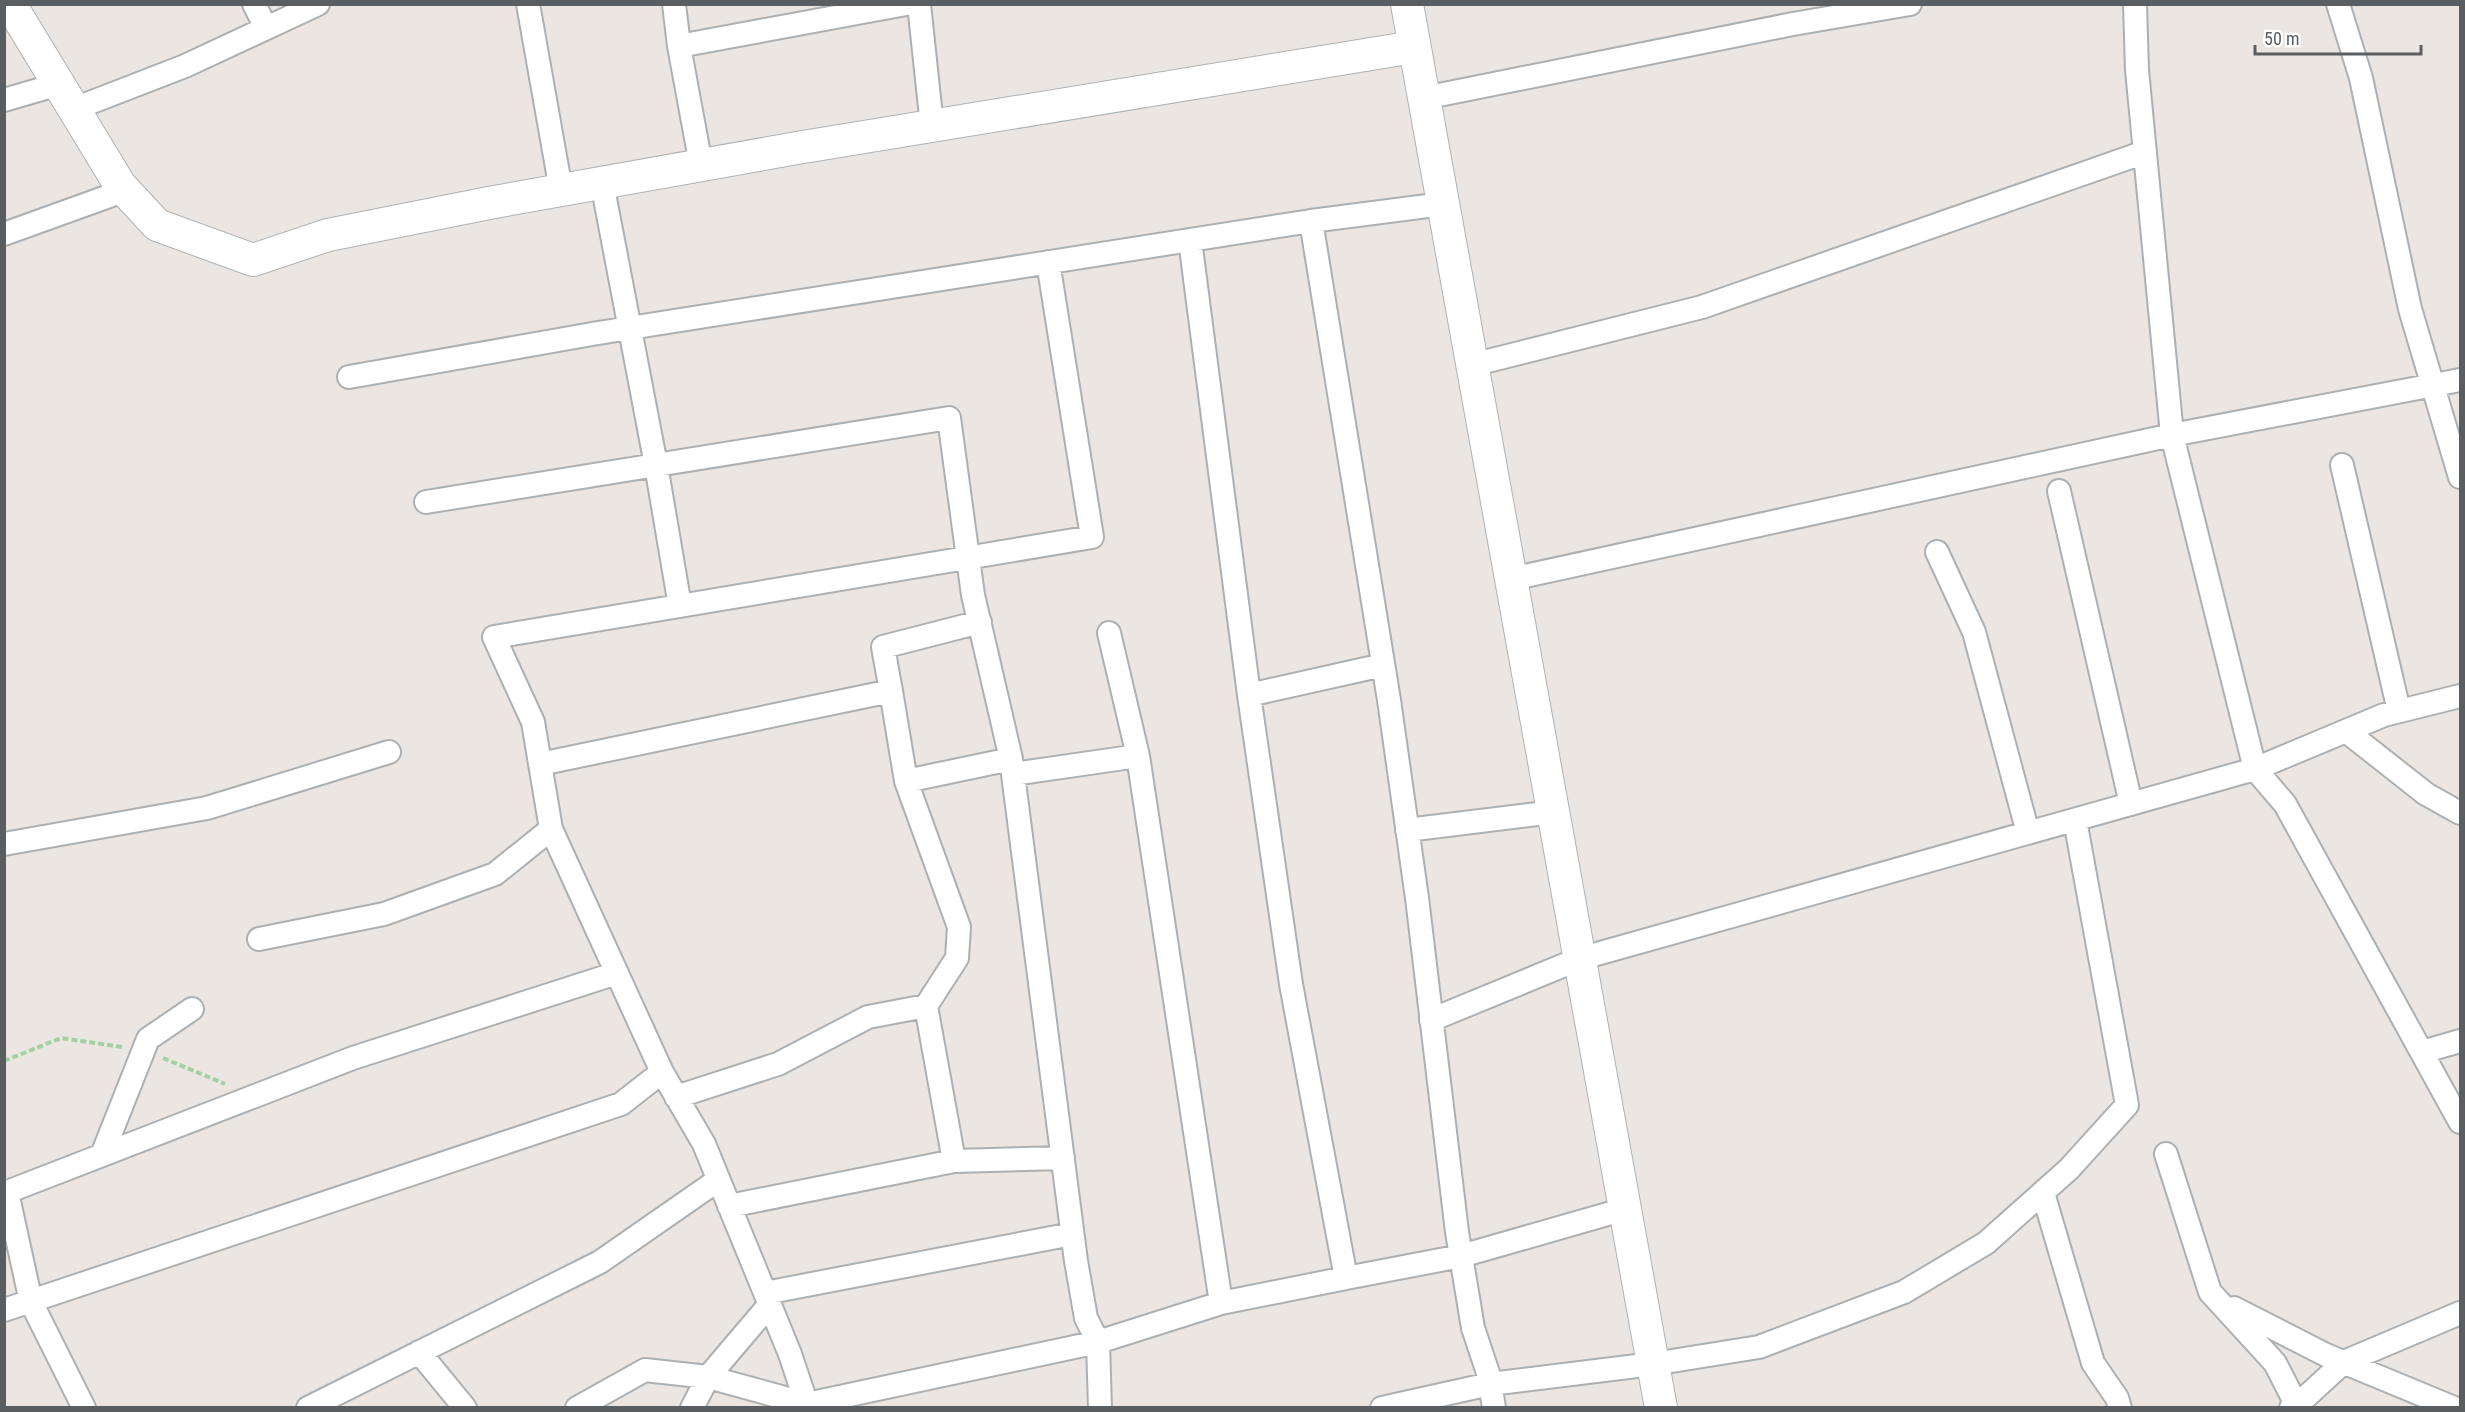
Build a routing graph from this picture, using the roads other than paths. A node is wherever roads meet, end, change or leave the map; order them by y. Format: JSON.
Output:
{"nodes":[{"id":1,"x":10,"y":4,"type":"edge"},
{"id":2,"x":254,"y":4,"type":"edge"},
{"id":3,"x":318,"y":4,"type":"edge"},
{"id":4,"x":528,"y":4,"type":"edge"},
{"id":5,"x":674,"y":4,"type":"edge"},
{"id":6,"x":906,"y":4,"type":"edge"},
{"id":7,"x":919,"y":4,"type":"edge"},
{"id":8,"x":1407,"y":4,"type":"edge"},
{"id":9,"x":1910,"y":4,"type":"edge"},
{"id":10,"x":2134,"y":4,"type":"edge"},
{"id":11,"x":2338,"y":4,"type":"edge"},
{"id":12,"x":266,"y":28,"type":"junction"},
{"id":13,"x":679,"y":46,"type":"junction"},
{"id":14,"x":1414,"y":47,"type":"junction"},
{"id":15,"x":66,"y":97,"type":"junction"},
{"id":16,"x":1424,"y":98,"type":"junction"},
{"id":17,"x":4,"y":100,"type":"edge"},
{"id":18,"x":932,"y":126,"type":"junction"},
{"id":19,"x":2145,"y":152,"type":"junction"},
{"id":20,"x":701,"y":165,"type":"junction"},
{"id":21,"x":602,"y":183,"type":"junction"},
{"id":22,"x":126,"y":190,"type":"junction"},
{"id":23,"x":561,"y":190,"type":"junction"},
{"id":24,"x":1443,"y":204,"type":"junction"},
{"id":25,"x":1311,"y":221,"type":"junction"},
{"id":26,"x":4,"y":234,"type":"edge"},
{"id":27,"x":1190,"y":240,"type":"junction"},
{"id":28,"x":1048,"y":262,"type":"junction"},
{"id":29,"x":629,"y":328,"type":"junction"},
{"id":30,"x":1472,"y":365,"type":"junction"},
{"id":31,"x":349,"y":377,"type":"dead end"},
{"id":32,"x":2460,"y":380,"type":"edge"},
{"id":33,"x":2434,"y":387,"type":"junction"},
{"id":34,"x":2172,"y":435,"type":"junction"},
{"id":35,"x":656,"y":465,"type":"junction"},
{"id":36,"x":2342,"y":465,"type":"dead end"},
{"id":37,"x":2460,"y":477,"type":"edge"},
{"id":38,"x":2059,"y":491,"type":"dead end"},
{"id":39,"x":426,"y":502,"type":"dead end"},
{"id":40,"x":1937,"y":552,"type":"dead end"},
{"id":41,"x":968,"y":559,"type":"junction"},
{"id":42,"x":1510,"y":579,"type":"junction"},
{"id":43,"x":680,"y":606,"type":"junction"},
{"id":44,"x":980,"y":622,"type":"junction"},
{"id":45,"x":1109,"y":633,"type":"dead end"},
{"id":46,"x":1383,"y":665,"type":"junction"},
{"id":47,"x":891,"y":691,"type":"junction"},
{"id":48,"x":1249,"y":695,"type":"junction"},
{"id":49,"x":2460,"y":696,"type":"edge"},
{"id":50,"x":2399,"y":711,"type":"junction"},
{"id":51,"x":2346,"y":731,"type":"junction"},
{"id":52,"x":388,"y":752,"type":"dead end"},
{"id":53,"x":1138,"y":756,"type":"junction"},
{"id":54,"x":540,"y":764,"type":"junction"},
{"id":55,"x":1012,"y":766,"type":"junction"},
{"id":56,"x":2255,"y":769,"type":"junction"},
{"id":57,"x":906,"y":781,"type":"junction"},
{"id":58,"x":2131,"y":804,"type":"junction"},
{"id":59,"x":1553,"y":812,"type":"junction"},
{"id":60,"x":2460,"y":813,"type":"edge"},
{"id":61,"x":2075,"y":820,"type":"junction"},
{"id":62,"x":551,"y":829,"type":"junction"},
{"id":63,"x":1407,"y":830,"type":"junction"},
{"id":64,"x":2028,"y":833,"type":"junction"},
{"id":65,"x":4,"y":844,"type":"edge"},
{"id":66,"x":259,"y":939,"type":"dead end"},
{"id":67,"x":1579,"y":959,"type":"junction"},
{"id":68,"x":616,"y":973,"type":"junction"},
{"id":69,"x":926,"y":1006,"type":"junction"},
{"id":70,"x":192,"y":1009,"type":"dead end"},
{"id":71,"x":1431,"y":1020,"type":"junction"},
{"id":72,"x":2460,"y":1041,"type":"edge"},
{"id":73,"x":2422,"y":1052,"type":"junction"},
{"id":74,"x":662,"y":1072,"type":"junction"},
{"id":75,"x":676,"y":1097,"type":"junction"},
{"id":76,"x":2460,"y":1122,"type":"edge"},
{"id":77,"x":2166,"y":1154,"type":"dead end"},
{"id":78,"x":102,"y":1155,"type":"junction"},
{"id":79,"x":1063,"y":1158,"type":"junction"},
{"id":80,"x":954,"y":1161,"type":"junction"},
{"id":81,"x":718,"y":1180,"type":"junction"},
{"id":82,"x":6,"y":1192,"type":"edge"},
{"id":83,"x":2043,"y":1193,"type":"junction"},
{"id":84,"x":729,"y":1206,"type":"junction"},
{"id":85,"x":1625,"y":1209,"type":"junction"},
{"id":86,"x":1072,"y":1234,"type":"junction"},
{"id":87,"x":1461,"y":1256,"type":"junction"},
{"id":88,"x":1346,"y":1278,"type":"junction"},
{"id":89,"x":2210,"y":1292,"type":"junction"},
{"id":90,"x":767,"y":1298,"type":"junction"},
{"id":91,"x":31,"y":1302,"type":"junction"},
{"id":92,"x":1221,"y":1303,"type":"junction"},
{"id":93,"x":4,"y":1310,"type":"edge"},
{"id":94,"x":2460,"y":1313,"type":"edge"},
{"id":95,"x":1098,"y":1342,"type":"junction"},
{"id":96,"x":419,"y":1352,"type":"junction"},
{"id":97,"x":2344,"y":1362,"type":"junction"},
{"id":98,"x":1653,"y":1364,"type":"junction"},
{"id":99,"x":708,"y":1377,"type":"junction"},
{"id":100,"x":1490,"y":1384,"type":"junction"},
{"id":101,"x":757,"y":1399,"type":"edge"},
{"id":102,"x":807,"y":1406,"type":"edge"},
{"id":103,"x":84,"y":1407,"type":"edge"},
{"id":104,"x":308,"y":1407,"type":"edge"},
{"id":105,"x":465,"y":1407,"type":"edge"},
{"id":106,"x":577,"y":1407,"type":"edge"},
{"id":107,"x":692,"y":1407,"type":"edge"},
{"id":108,"x":1100,"y":1407,"type":"edge"},
{"id":109,"x":1382,"y":1407,"type":"edge"},
{"id":110,"x":1494,"y":1407,"type":"edge"},
{"id":111,"x":1661,"y":1407,"type":"edge"},
{"id":112,"x":2120,"y":1407,"type":"edge"},
{"id":113,"x":2295,"y":1407,"type":"edge"},
{"id":114,"x":2454,"y":1407,"type":"edge"}],
"edges":[{"from":1,"to":15,"type":"main road"},
{"from":2,"to":12,"type":"street"},
{"from":3,"to":12,"type":"street"},
{"from":4,"to":23,"type":"street"},
{"from":5,"to":13,"type":"street"},
{"from":6,"to":13,"type":"street"},
{"from":7,"to":18,"type":"street"},
{"from":8,"to":14,"type":"main road"},
{"from":9,"to":16,"type":"street"},
{"from":10,"to":19,"type":"street"},
{"from":11,"to":33,"type":"street"},
{"from":12,"to":15,"type":"street"},
{"from":13,"to":20,"type":"street"},
{"from":14,"to":16,"type":"main road"},
{"from":14,"to":18,"type":"main road"},
{"from":15,"to":17,"type":"street"},
{"from":15,"to":22,"type":"main road"},
{"from":16,"to":24,"type":"main road"},
{"from":18,"to":20,"type":"main road"},
{"from":19,"to":30,"type":"street"},
{"from":19,"to":34,"type":"street"},
{"from":20,"to":21,"type":"main road"},
{"from":21,"to":23,"type":"main road"},
{"from":21,"to":29,"type":"street"},
{"from":22,"to":23,"type":"main road"},
{"from":22,"to":26,"type":"street"},
{"from":24,"to":25,"type":"street"},
{"from":24,"to":30,"type":"main road"},
{"from":25,"to":27,"type":"street"},
{"from":25,"to":46,"type":"street"},
{"from":27,"to":28,"type":"street"},
{"from":27,"to":48,"type":"street"},
{"from":28,"to":29,"type":"street"},
{"from":28,"to":41,"type":"street"},
{"from":29,"to":31,"type":"street"},
{"from":29,"to":35,"type":"street"},
{"from":30,"to":42,"type":"main road"},
{"from":32,"to":33,"type":"street"},
{"from":33,"to":34,"type":"street"},
{"from":33,"to":37,"type":"street"},
{"from":34,"to":42,"type":"street"},
{"from":34,"to":56,"type":"street"},
{"from":35,"to":39,"type":"street"},
{"from":35,"to":41,"type":"street"},
{"from":35,"to":43,"type":"street"},
{"from":36,"to":50,"type":"street"},
{"from":38,"to":58,"type":"street"},
{"from":40,"to":64,"type":"street"},
{"from":41,"to":43,"type":"street"},
{"from":41,"to":44,"type":"street"},
{"from":42,"to":59,"type":"main road"},
{"from":43,"to":54,"type":"street"},
{"from":44,"to":47,"type":"street"},
{"from":44,"to":55,"type":"street"},
{"from":45,"to":53,"type":"street"},
{"from":46,"to":48,"type":"street"},
{"from":46,"to":63,"type":"street"},
{"from":47,"to":54,"type":"street"},
{"from":47,"to":57,"type":"street"},
{"from":48,"to":88,"type":"street"},
{"from":49,"to":50,"type":"street"},
{"from":50,"to":51,"type":"street"},
{"from":51,"to":56,"type":"street"},
{"from":51,"to":60,"type":"street"},
{"from":52,"to":65,"type":"street"},
{"from":53,"to":55,"type":"street"},
{"from":53,"to":92,"type":"street"},
{"from":54,"to":62,"type":"street"},
{"from":55,"to":57,"type":"street"},
{"from":55,"to":79,"type":"street"},
{"from":56,"to":58,"type":"street"},
{"from":56,"to":73,"type":"street"},
{"from":57,"to":69,"type":"street"},
{"from":58,"to":61,"type":"street"},
{"from":59,"to":63,"type":"street"},
{"from":59,"to":67,"type":"main road"},
{"from":61,"to":64,"type":"street"},
{"from":61,"to":83,"type":"street"},
{"from":62,"to":66,"type":"street"},
{"from":62,"to":68,"type":"street"},
{"from":63,"to":71,"type":"street"},
{"from":64,"to":67,"type":"street"},
{"from":67,"to":71,"type":"street"},
{"from":67,"to":85,"type":"main road"},
{"from":68,"to":74,"type":"street"},
{"from":68,"to":78,"type":"street"},
{"from":69,"to":75,"type":"street"},
{"from":69,"to":80,"type":"street"},
{"from":70,"to":78,"type":"street"},
{"from":71,"to":87,"type":"street"},
{"from":72,"to":73,"type":"street"},
{"from":73,"to":76,"type":"street"},
{"from":74,"to":75,"type":"street"},
{"from":74,"to":91,"type":"street"},
{"from":75,"to":81,"type":"street"},
{"from":77,"to":89,"type":"street"},
{"from":78,"to":82,"type":"street"},
{"from":79,"to":80,"type":"street"},
{"from":79,"to":86,"type":"street"},
{"from":80,"to":84,"type":"street"},
{"from":81,"to":84,"type":"street"},
{"from":81,"to":96,"type":"street"},
{"from":82,"to":91,"type":"street"},
{"from":83,"to":98,"type":"street"},
{"from":83,"to":112,"type":"street"},
{"from":84,"to":90,"type":"street"},
{"from":85,"to":87,"type":"street"},
{"from":85,"to":98,"type":"main road"},
{"from":86,"to":90,"type":"street"},
{"from":86,"to":95,"type":"street"},
{"from":87,"to":88,"type":"street"},
{"from":87,"to":100,"type":"street"},
{"from":88,"to":92,"type":"street"},
{"from":89,"to":97,"type":"street"},
{"from":89,"to":113,"type":"street"},
{"from":90,"to":99,"type":"street"},
{"from":90,"to":102,"type":"street"},
{"from":91,"to":93,"type":"street"},
{"from":91,"to":103,"type":"street"},
{"from":92,"to":95,"type":"street"},
{"from":94,"to":97,"type":"street"},
{"from":95,"to":102,"type":"street"},
{"from":95,"to":108,"type":"street"},
{"from":96,"to":104,"type":"street"},
{"from":96,"to":105,"type":"street"},
{"from":97,"to":113,"type":"street"},
{"from":97,"to":114,"type":"street"},
{"from":98,"to":100,"type":"street"},
{"from":98,"to":111,"type":"main road"},
{"from":99,"to":101,"type":"street"},
{"from":99,"to":106,"type":"street"},
{"from":99,"to":107,"type":"street"},
{"from":100,"to":109,"type":"street"},
{"from":100,"to":110,"type":"street"},
{"from":101,"to":102,"type":"street"}]}
